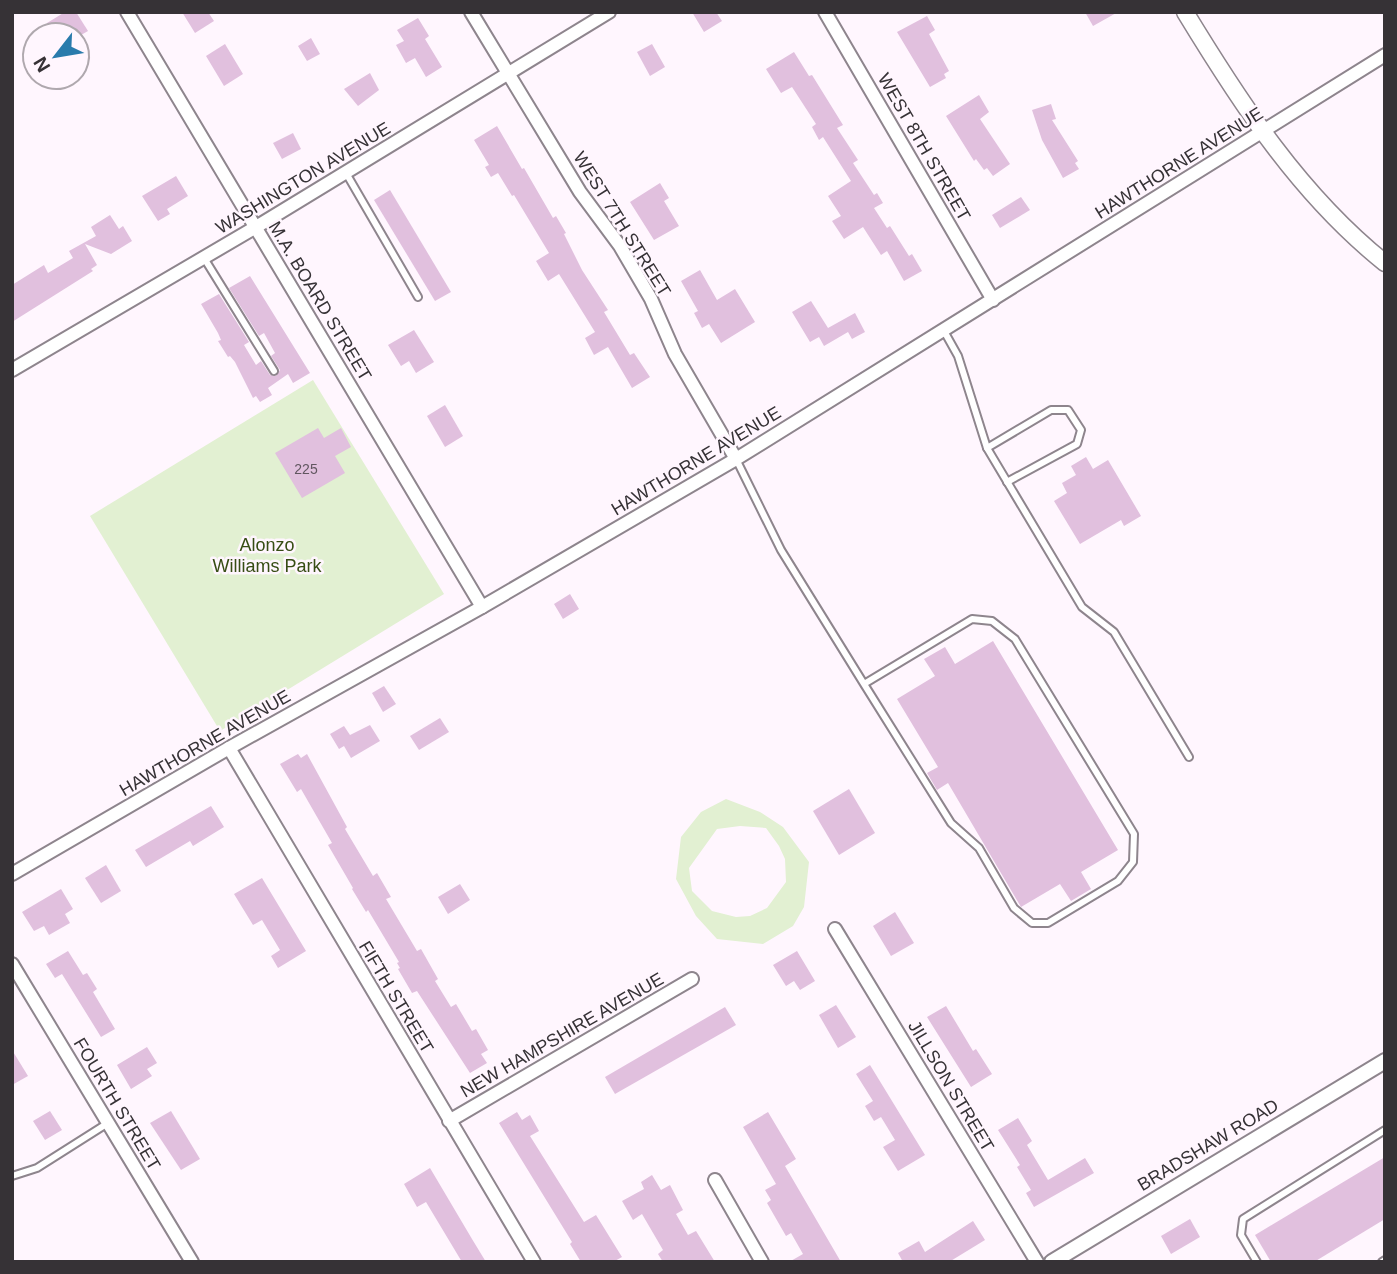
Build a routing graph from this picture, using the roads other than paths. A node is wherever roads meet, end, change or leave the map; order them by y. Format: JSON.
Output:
{"nodes":[{"id":1,"x":127,"y":12,"type":"edge"},
{"id":2,"x":471,"y":12,"type":"edge"},
{"id":3,"x":609,"y":12,"type":"edge"},
{"id":4,"x":825,"y":12,"type":"edge"},
{"id":5,"x":1185,"y":12,"type":"edge"},
{"id":6,"x":1385,"y":55,"type":"edge"},
{"id":7,"x":509,"y":75,"type":"junction"},
{"id":8,"x":1261,"y":132,"type":"junction"},
{"id":9,"x":346,"y":173,"type":"junction"},
{"id":10,"x":256,"y":227,"type":"junction"},
{"id":11,"x":204,"y":258,"type":"junction"},
{"id":12,"x":1385,"y":263,"type":"edge"},
{"id":13,"x":418,"y":297,"type":"dead end"},
{"id":14,"x":993,"y":300,"type":"junction"},
{"id":15,"x":944,"y":331,"type":"junction"},
{"id":16,"x":12,"y":370,"type":"edge"},
{"id":17,"x":274,"y":371,"type":"dead end"},
{"id":18,"x":987,"y":448,"type":"junction"},
{"id":19,"x":736,"y":459,"type":"junction"},
{"id":20,"x":1007,"y":482,"type":"junction"},
{"id":21,"x":482,"y":607,"type":"junction"},
{"id":22,"x":864,"y":684,"type":"junction"},
{"id":23,"x":229,"y":748,"type":"junction"},
{"id":24,"x":1189,"y":757,"type":"dead end"},
{"id":25,"x":12,"y":874,"type":"edge"},
{"id":26,"x":835,"y":929,"type":"dead end"},
{"id":27,"x":12,"y":964,"type":"edge"},
{"id":28,"x":692,"y":979,"type":"dead end"},
{"id":29,"x":1385,"y":1061,"type":"edge"},
{"id":30,"x":449,"y":1121,"type":"junction"},
{"id":31,"x":108,"y":1123,"type":"junction"},
{"id":32,"x":1385,"y":1130,"type":"edge"},
{"id":33,"x":12,"y":1176,"type":"edge"},
{"id":34,"x":715,"y":1180,"type":"dead end"},
{"id":35,"x":1075,"y":1256,"type":"edge"},
{"id":36,"x":192,"y":1262,"type":"edge"},
{"id":37,"x":534,"y":1262,"type":"edge"},
{"id":38,"x":762,"y":1262,"type":"edge"},
{"id":39,"x":1037,"y":1262,"type":"edge"},
{"id":40,"x":1052,"y":1262,"type":"edge"},
{"id":41,"x":1257,"y":1262,"type":"edge"}],
"edges":[{"from":1,"to":10,"type":"street","name":"M.A. BOARD STREET"},
{"from":2,"to":7,"type":"street","name":"WEST 7TH STREET"},
{"from":3,"to":7,"type":"street","name":"WASHINGTON AVENUE"},
{"from":4,"to":14,"type":"street","name":"WEST 8TH STREET"},
{"from":5,"to":8,"type":"main road"},
{"from":6,"to":8,"type":"street","name":"HAWTHORNE AVENUE"},
{"from":7,"to":9,"type":"street","name":"WASHINGTON AVENUE"},
{"from":7,"to":19,"type":"street","name":"WEST 7TH STREET"},
{"from":8,"to":12,"type":"main road"},
{"from":8,"to":14,"type":"street","name":"HAWTHORNE AVENUE"},
{"from":9,"to":10,"type":"street","name":"WASHINGTON AVENUE"},
{"from":9,"to":13,"type":"lane"},
{"from":10,"to":11,"type":"street","name":"WASHINGTON AVENUE"},
{"from":10,"to":21,"type":"street","name":"M.A. BOARD STREET"},
{"from":11,"to":16,"type":"street","name":"WASHINGTON AVENUE"},
{"from":11,"to":17,"type":"lane"},
{"from":14,"to":15,"type":"street","name":"HAWTHORNE AVENUE"},
{"from":15,"to":18,"type":"lane"},
{"from":15,"to":19,"type":"street","name":"HAWTHORNE AVENUE"},
{"from":18,"to":20,"type":"lane"},
{"from":18,"to":20,"type":"lane"},
{"from":19,"to":21,"type":"street","name":"HAWTHORNE AVENUE"},
{"from":19,"to":22,"type":"lane"},
{"from":20,"to":24,"type":"lane"},
{"from":21,"to":23,"type":"street","name":"HAWTHORNE AVENUE"},
{"from":22,"to":22,"type":"lane"},
{"from":23,"to":25,"type":"street","name":"HAWTHORNE AVENUE"},
{"from":23,"to":30,"type":"street","name":"FIFTH STREET"},
{"from":26,"to":39,"type":"street","name":"JILLSON STREET"},
{"from":27,"to":31,"type":"street","name":"FOURTH STREET"},
{"from":28,"to":30,"type":"street","name":"NEW HAMPSHIRE AVENUE"},
{"from":29,"to":35,"type":"street","name":"BRADSHAW ROAD"},
{"from":30,"to":37,"type":"street","name":"FIFTH STREET"},
{"from":31,"to":33,"type":"lane"},
{"from":31,"to":36,"type":"street","name":"FOURTH STREET"},
{"from":32,"to":41,"type":"lane"},
{"from":34,"to":38,"type":"street"},
{"from":35,"to":40,"type":"street","name":"BRADSHAW ROAD"}]}
